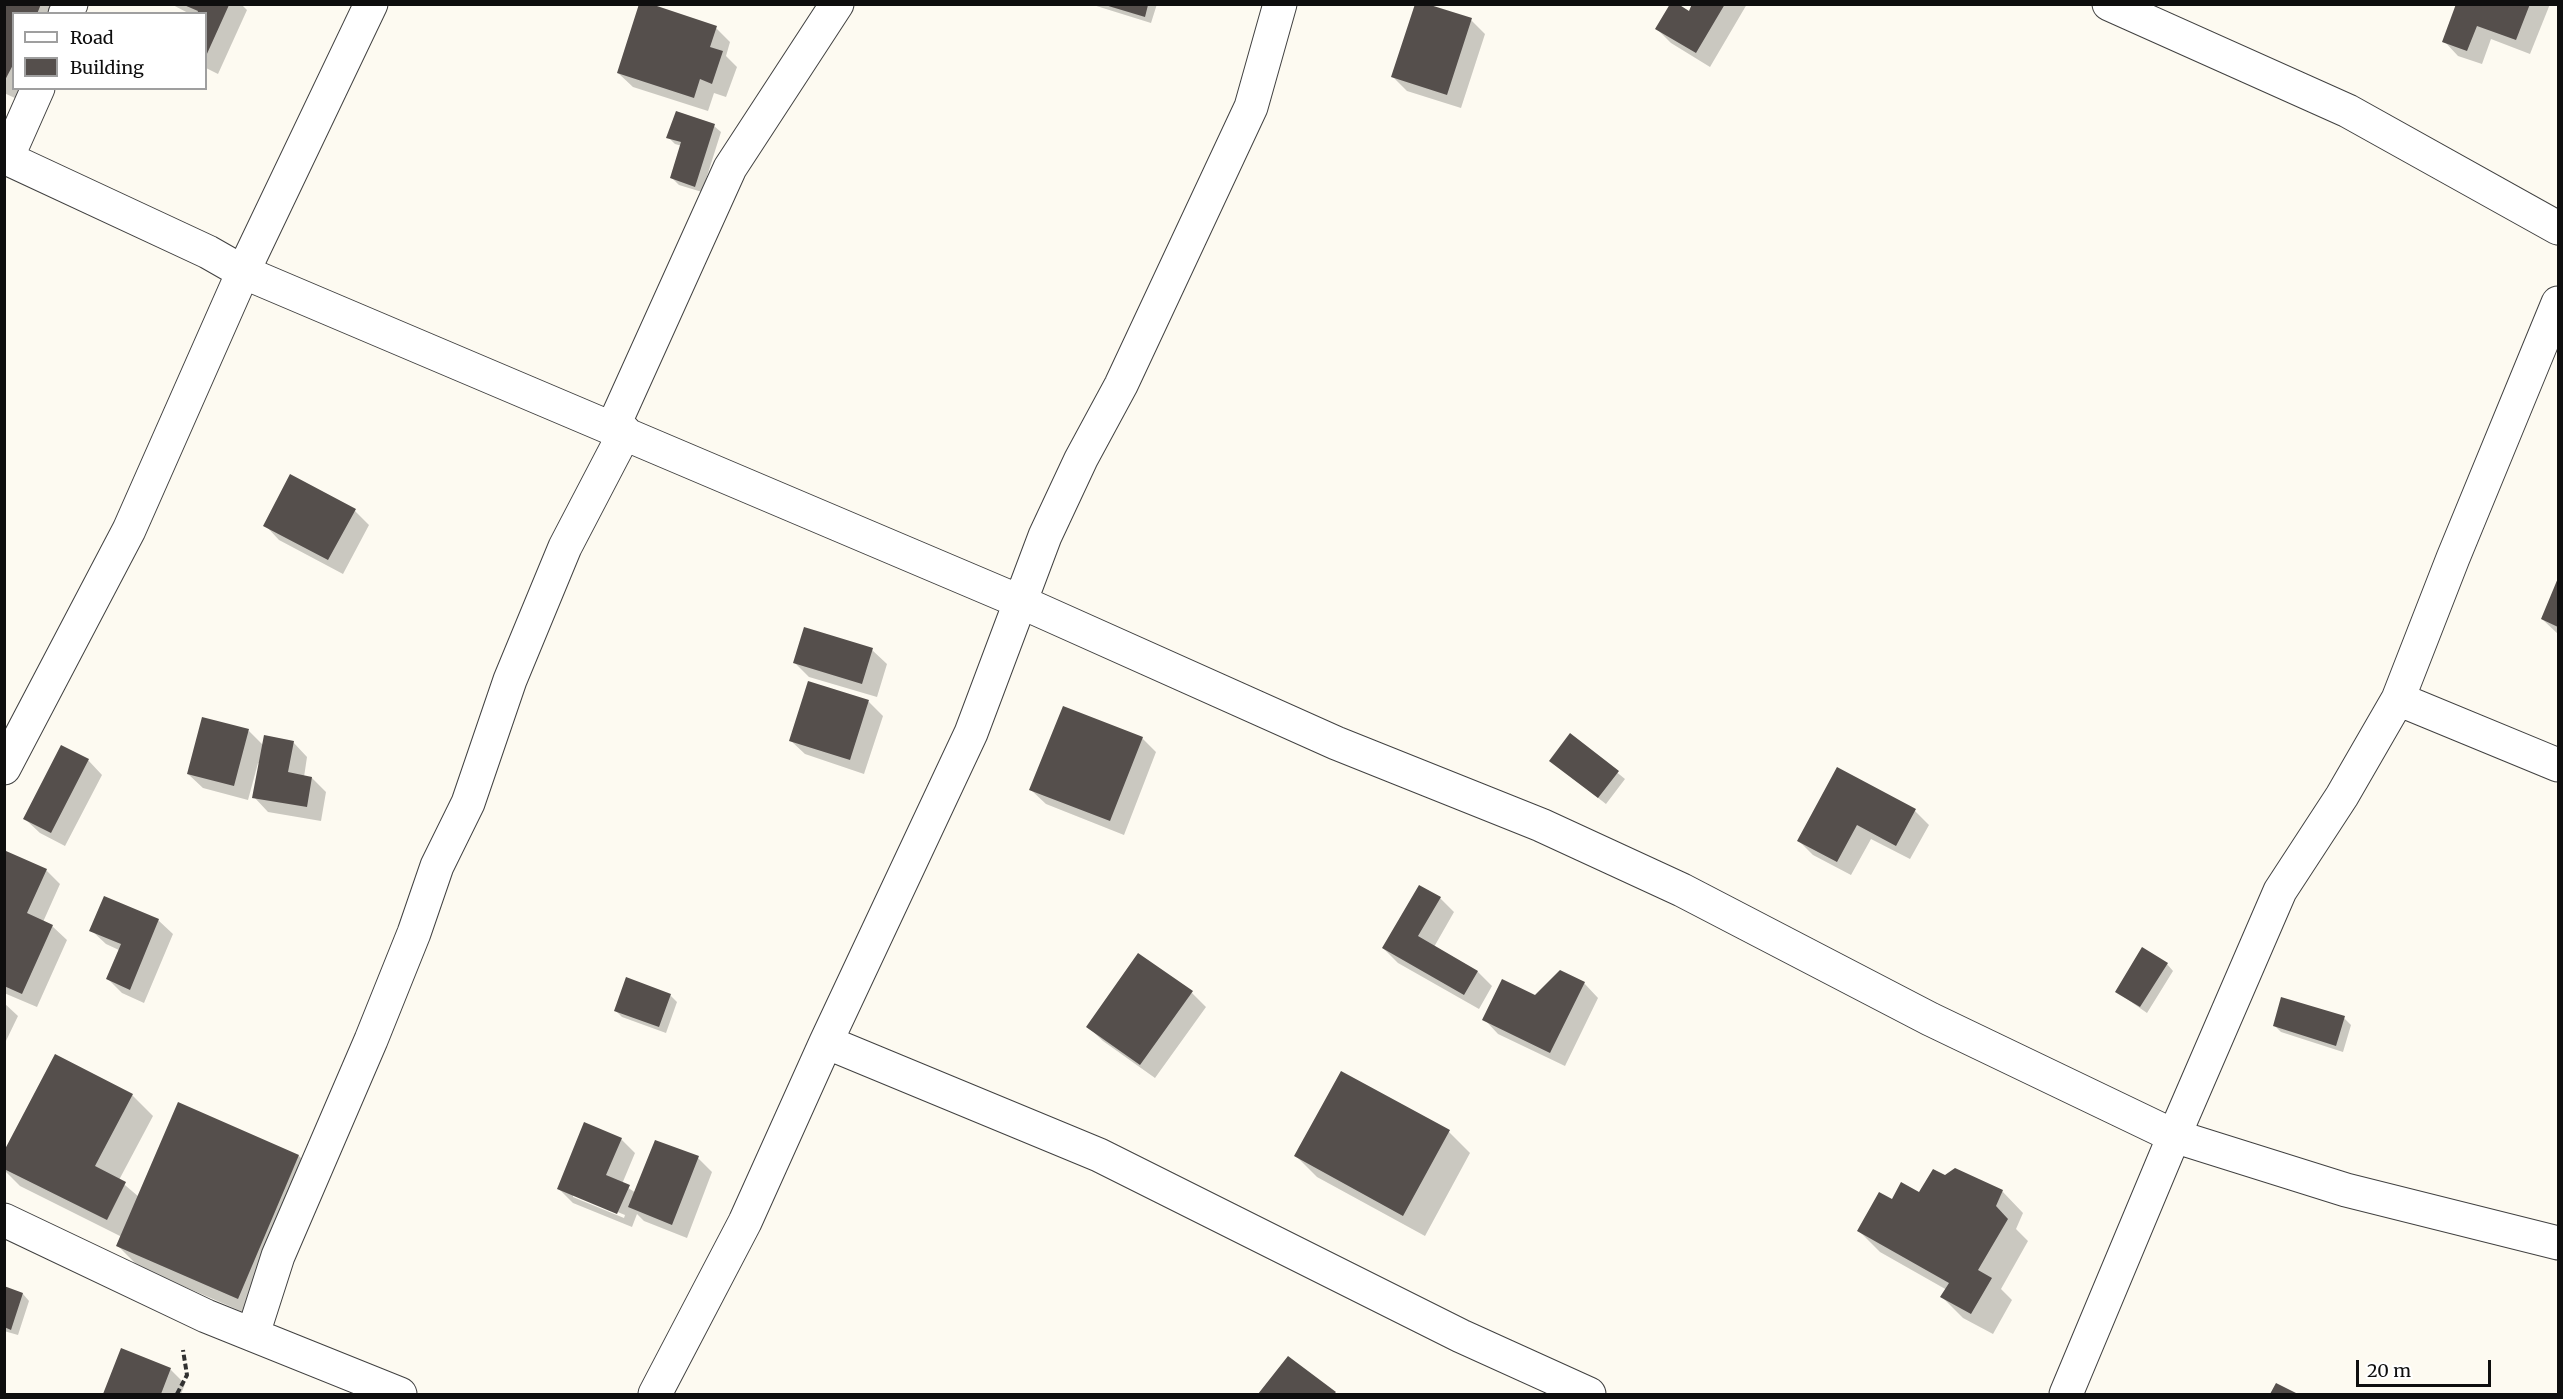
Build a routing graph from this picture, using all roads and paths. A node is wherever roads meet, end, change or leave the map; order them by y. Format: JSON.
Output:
{"nodes":[{"id":1,"x":371,"y":4,"type":"edge"},
{"id":2,"x":837,"y":4,"type":"edge"},
{"id":3,"x":1280,"y":4,"type":"edge"},
{"id":4,"x":2109,"y":4,"type":"edge"},
{"id":5,"x":37,"y":90,"type":"edge"},
{"id":6,"x":6,"y":157,"type":"edge"},
{"id":7,"x":2559,"y":228,"type":"edge"},
{"id":8,"x":243,"y":272,"type":"junction"},
{"id":9,"x":2559,"y":303,"type":"edge"},
{"id":10,"x":620,"y":430,"type":"junction"},
{"id":11,"x":1021,"y":602,"type":"junction"},
{"id":12,"x":2398,"y":699,"type":"junction"},
{"id":13,"x":2559,"y":765,"type":"edge"},
{"id":14,"x":4,"y":768,"type":"edge"},
{"id":15,"x":826,"y":1042,"type":"junction"},
{"id":16,"x":2174,"y":1136,"type":"junction"},
{"id":17,"x":4,"y":1220,"type":"edge"},
{"id":18,"x":2559,"y":1243,"type":"edge"},
{"id":19,"x":253,"y":1334,"type":"junction"},
{"id":20,"x":400,"y":1395,"type":"edge"},
{"id":21,"x":655,"y":1395,"type":"edge"},
{"id":22,"x":1589,"y":1395,"type":"edge"},
{"id":23,"x":2066,"y":1395,"type":"edge"}],
"edges":[{"from":1,"to":8,"type":"street"},
{"from":2,"to":10,"type":"street"},
{"from":3,"to":11,"type":"street"},
{"from":4,"to":7,"type":"street"},
{"from":5,"to":6,"type":"street"},
{"from":6,"to":8,"type":"street"},
{"from":8,"to":10,"type":"street"},
{"from":8,"to":14,"type":"street"},
{"from":9,"to":12,"type":"street"},
{"from":10,"to":11,"type":"street"},
{"from":10,"to":19,"type":"street"},
{"from":11,"to":15,"type":"street"},
{"from":11,"to":16,"type":"street"},
{"from":12,"to":13,"type":"street"},
{"from":12,"to":16,"type":"street"},
{"from":15,"to":21,"type":"street"},
{"from":15,"to":22,"type":"street"},
{"from":16,"to":18,"type":"street"},
{"from":16,"to":23,"type":"street"},
{"from":17,"to":19,"type":"street"},
{"from":19,"to":20,"type":"street"}]}
